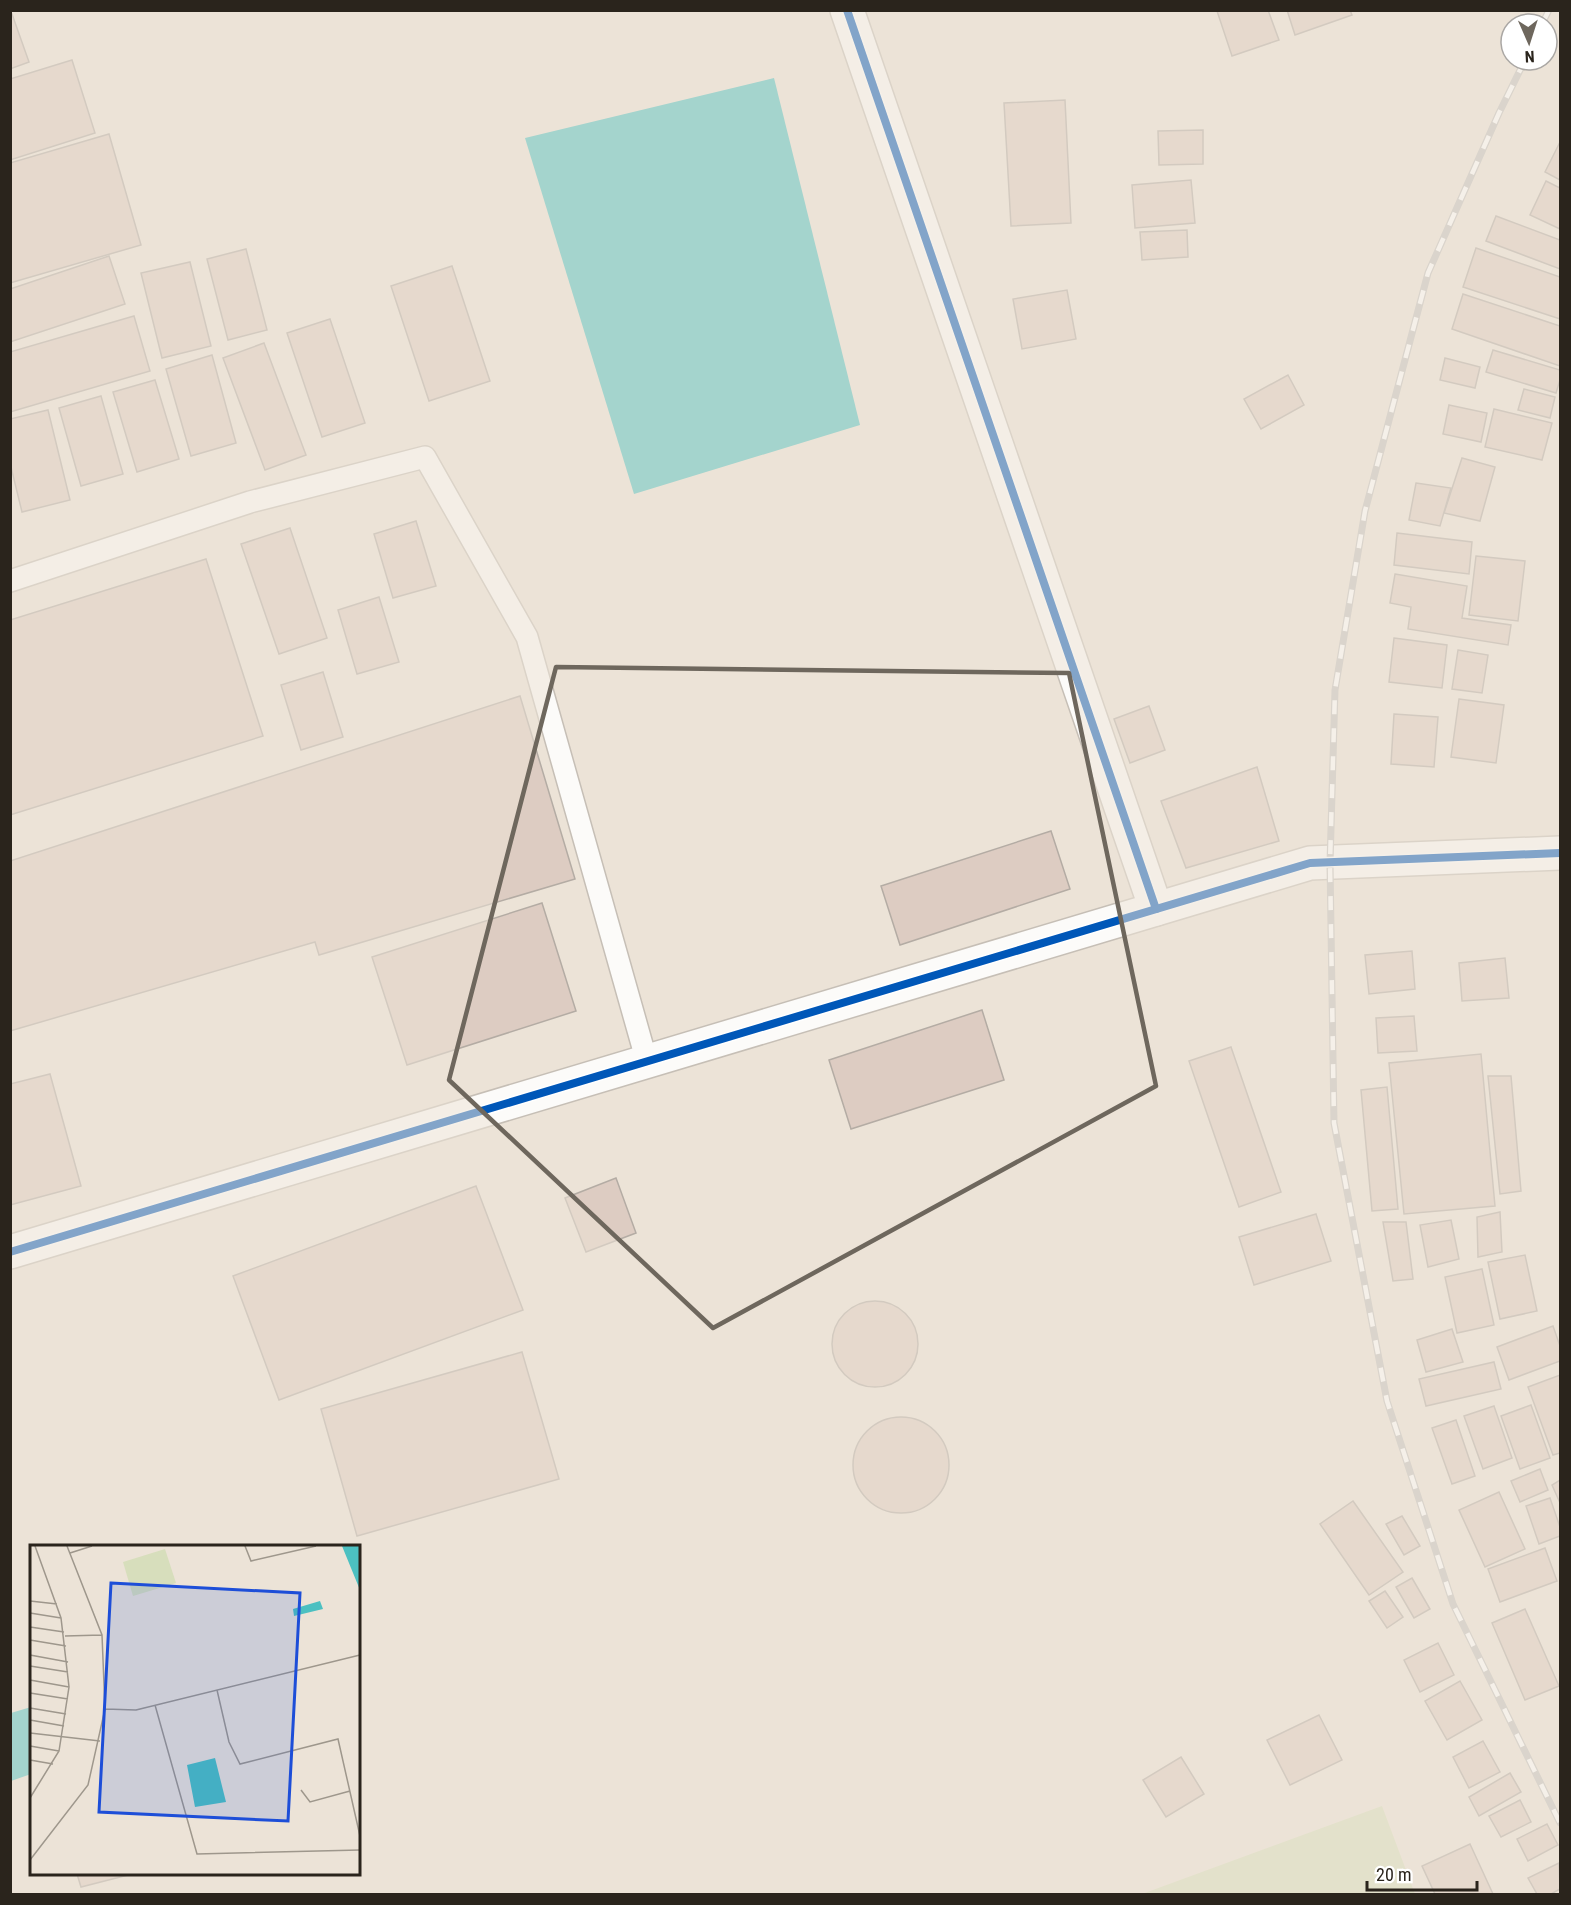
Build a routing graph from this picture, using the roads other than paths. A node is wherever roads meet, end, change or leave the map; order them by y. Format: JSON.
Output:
{"nodes":[{"id":1,"x":846,"y":10,"type":"edge"},
{"id":2,"x":10,"y":581,"type":"edge"},
{"id":3,"x":1560,"y":853,"type":"edge"},
{"id":4,"x":1156,"y":909,"type":"junction"},
{"id":5,"x":647,"y":1062,"type":"junction"},
{"id":6,"x":10,"y":1252,"type":"edge"}],
"edges":[{"from":1,"to":4,"type":"street"},
{"from":2,"to":5,"type":"lane"},
{"from":3,"to":4,"type":"street"},
{"from":4,"to":5,"type":"street"},
{"from":5,"to":6,"type":"street"}]}
